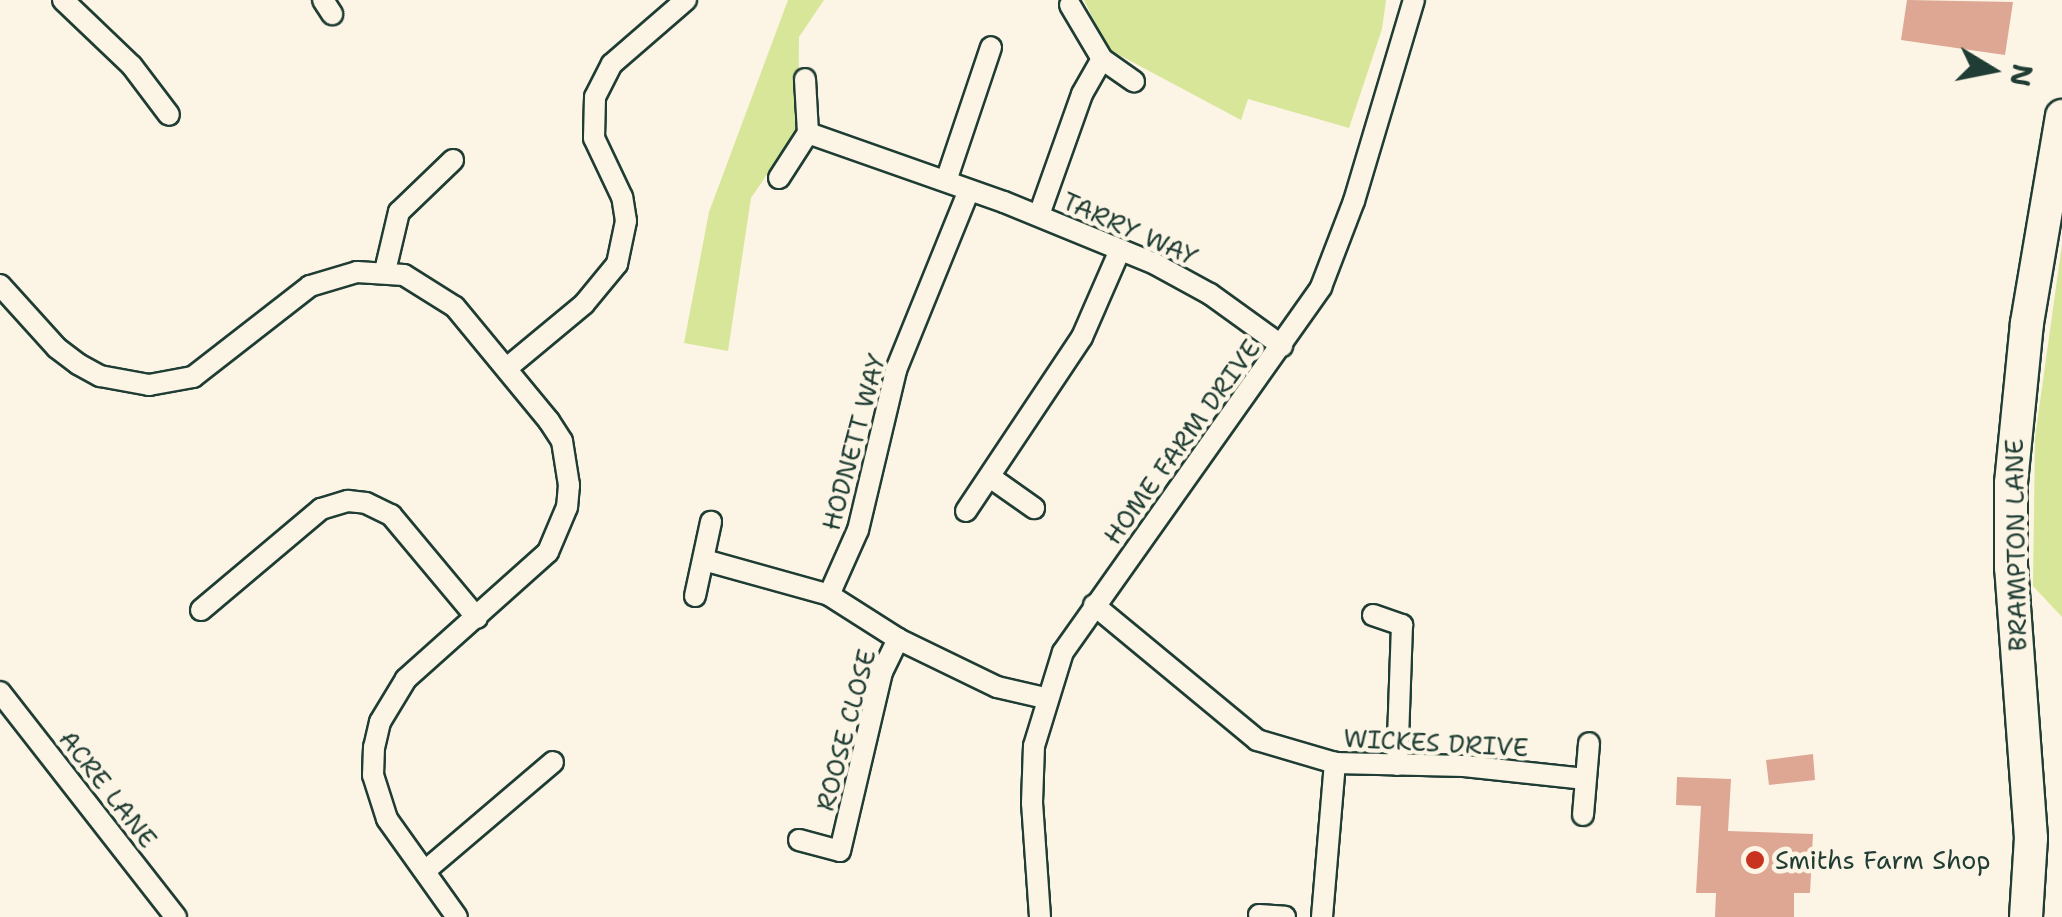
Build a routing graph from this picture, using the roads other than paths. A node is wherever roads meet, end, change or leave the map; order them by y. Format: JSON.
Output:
{"nodes":[{"id":1,"x":63,"y":0,"type":"edge"},
{"id":2,"x":686,"y":0,"type":"edge"},
{"id":3,"x":1414,"y":0,"type":"edge"},
{"id":4,"x":1070,"y":6,"type":"dead end"},
{"id":5,"x":991,"y":47,"type":"dead end"},
{"id":6,"x":1102,"y":59,"type":"junction"},
{"id":7,"x":805,"y":79,"type":"dead end"},
{"id":8,"x":1134,"y":81,"type":"dead end"},
{"id":9,"x":169,"y":115,"type":"dead end"},
{"id":10,"x":2062,"y":116,"type":"edge"},
{"id":11,"x":808,"y":133,"type":"junction"},
{"id":12,"x":453,"y":160,"type":"dead end"},
{"id":13,"x":779,"y":178,"type":"dead end"},
{"id":14,"x":946,"y":181,"type":"junction"},
{"id":15,"x":969,"y":190,"type":"junction"},
{"id":16,"x":1039,"y":215,"type":"junction"},
{"id":17,"x":1120,"y":250,"type":"junction"},
{"id":18,"x":385,"y":271,"type":"junction"},
{"id":19,"x":0,"y":285,"type":"edge"},
{"id":20,"x":1282,"y":346,"type":"junction"},
{"id":21,"x":508,"y":368,"type":"junction"},
{"id":22,"x":990,"y":476,"type":"junction"},
{"id":23,"x":1034,"y":508,"type":"dead end"},
{"id":24,"x":966,"y":511,"type":"dead end"},
{"id":25,"x":711,"y":522,"type":"dead end"},
{"id":26,"x":704,"y":560,"type":"junction"},
{"id":27,"x":830,"y":594,"type":"junction"},
{"id":28,"x":695,"y":596,"type":"dead end"},
{"id":29,"x":1094,"y":605,"type":"junction"},
{"id":30,"x":201,"y":610,"type":"dead end"},
{"id":31,"x":1373,"y":615,"type":"dead end"},
{"id":32,"x":477,"y":618,"type":"junction"},
{"id":33,"x":898,"y":639,"type":"junction"},
{"id":34,"x":0,"y":692,"type":"edge"},
{"id":35,"x":1045,"y":698,"type":"junction"},
{"id":36,"x":1588,"y":743,"type":"dead end"},
{"id":37,"x":553,"y":762,"type":"dead end"},
{"id":38,"x":1335,"y":764,"type":"junction"},
{"id":39,"x":1397,"y":765,"type":"junction"},
{"id":40,"x":1585,"y":778,"type":"junction"},
{"id":41,"x":1583,"y":815,"type":"dead end"},
{"id":42,"x":799,"y":840,"type":"dead end"},
{"id":43,"x":426,"y":871,"type":"junction"},
{"id":44,"x":1259,"y":914,"type":"dead end"},
{"id":45,"x":176,"y":917,"type":"edge"},
{"id":46,"x":457,"y":917,"type":"edge"},
{"id":47,"x":1040,"y":917,"type":"edge"},
{"id":48,"x":1285,"y":917,"type":"edge"},
{"id":49,"x":1322,"y":917,"type":"edge"},
{"id":50,"x":2026,"y":917,"type":"edge"}],
"edges":[{"from":1,"to":9,"type":"street"},
{"from":2,"to":21,"type":"street"},
{"from":3,"to":20,"type":"street","name":"HOME FARM DRIVE"},
{"from":4,"to":6,"type":"street"},
{"from":5,"to":14,"type":"street"},
{"from":6,"to":8,"type":"street"},
{"from":6,"to":16,"type":"street"},
{"from":7,"to":11,"type":"street"},
{"from":10,"to":50,"type":"main road","name":"BRAMPTON LANE"},
{"from":11,"to":13,"type":"street"},
{"from":11,"to":14,"type":"street","name":"TARRY WAY"},
{"from":12,"to":18,"type":"street"},
{"from":14,"to":15,"type":"street","name":"TARRY WAY"},
{"from":15,"to":16,"type":"street","name":"TARRY WAY"},
{"from":15,"to":27,"type":"street","name":"HODNETT WAY"},
{"from":16,"to":17,"type":"street","name":"TARRY WAY"},
{"from":17,"to":20,"type":"street","name":"TARRY WAY"},
{"from":17,"to":22,"type":"street"},
{"from":18,"to":19,"type":"street"},
{"from":18,"to":21,"type":"street"},
{"from":20,"to":29,"type":"street","name":"HOME FARM DRIVE"},
{"from":21,"to":32,"type":"street"},
{"from":22,"to":23,"type":"street"},
{"from":22,"to":24,"type":"street"},
{"from":25,"to":26,"type":"street"},
{"from":26,"to":27,"type":"street"},
{"from":26,"to":28,"type":"street"},
{"from":27,"to":33,"type":"street"},
{"from":29,"to":35,"type":"street","name":"HOME FARM DRIVE"},
{"from":29,"to":38,"type":"street","name":"WICKES DRIVE"},
{"from":30,"to":32,"type":"street"},
{"from":31,"to":39,"type":"street"},
{"from":32,"to":43,"type":"street"},
{"from":33,"to":35,"type":"street"},
{"from":33,"to":42,"type":"street","name":"ROOSE CLOSE"},
{"from":34,"to":45,"type":"street","name":"ACRE LANE"},
{"from":35,"to":47,"type":"street","name":"HOME FARM DRIVE"},
{"from":36,"to":40,"type":"street"},
{"from":37,"to":43,"type":"street"},
{"from":38,"to":39,"type":"street","name":"WICKES DRIVE"},
{"from":38,"to":49,"type":"street"},
{"from":39,"to":40,"type":"street","name":"WICKES DRIVE"},
{"from":40,"to":41,"type":"street"},
{"from":43,"to":46,"type":"street"},
{"from":44,"to":48,"type":"street"}]}
